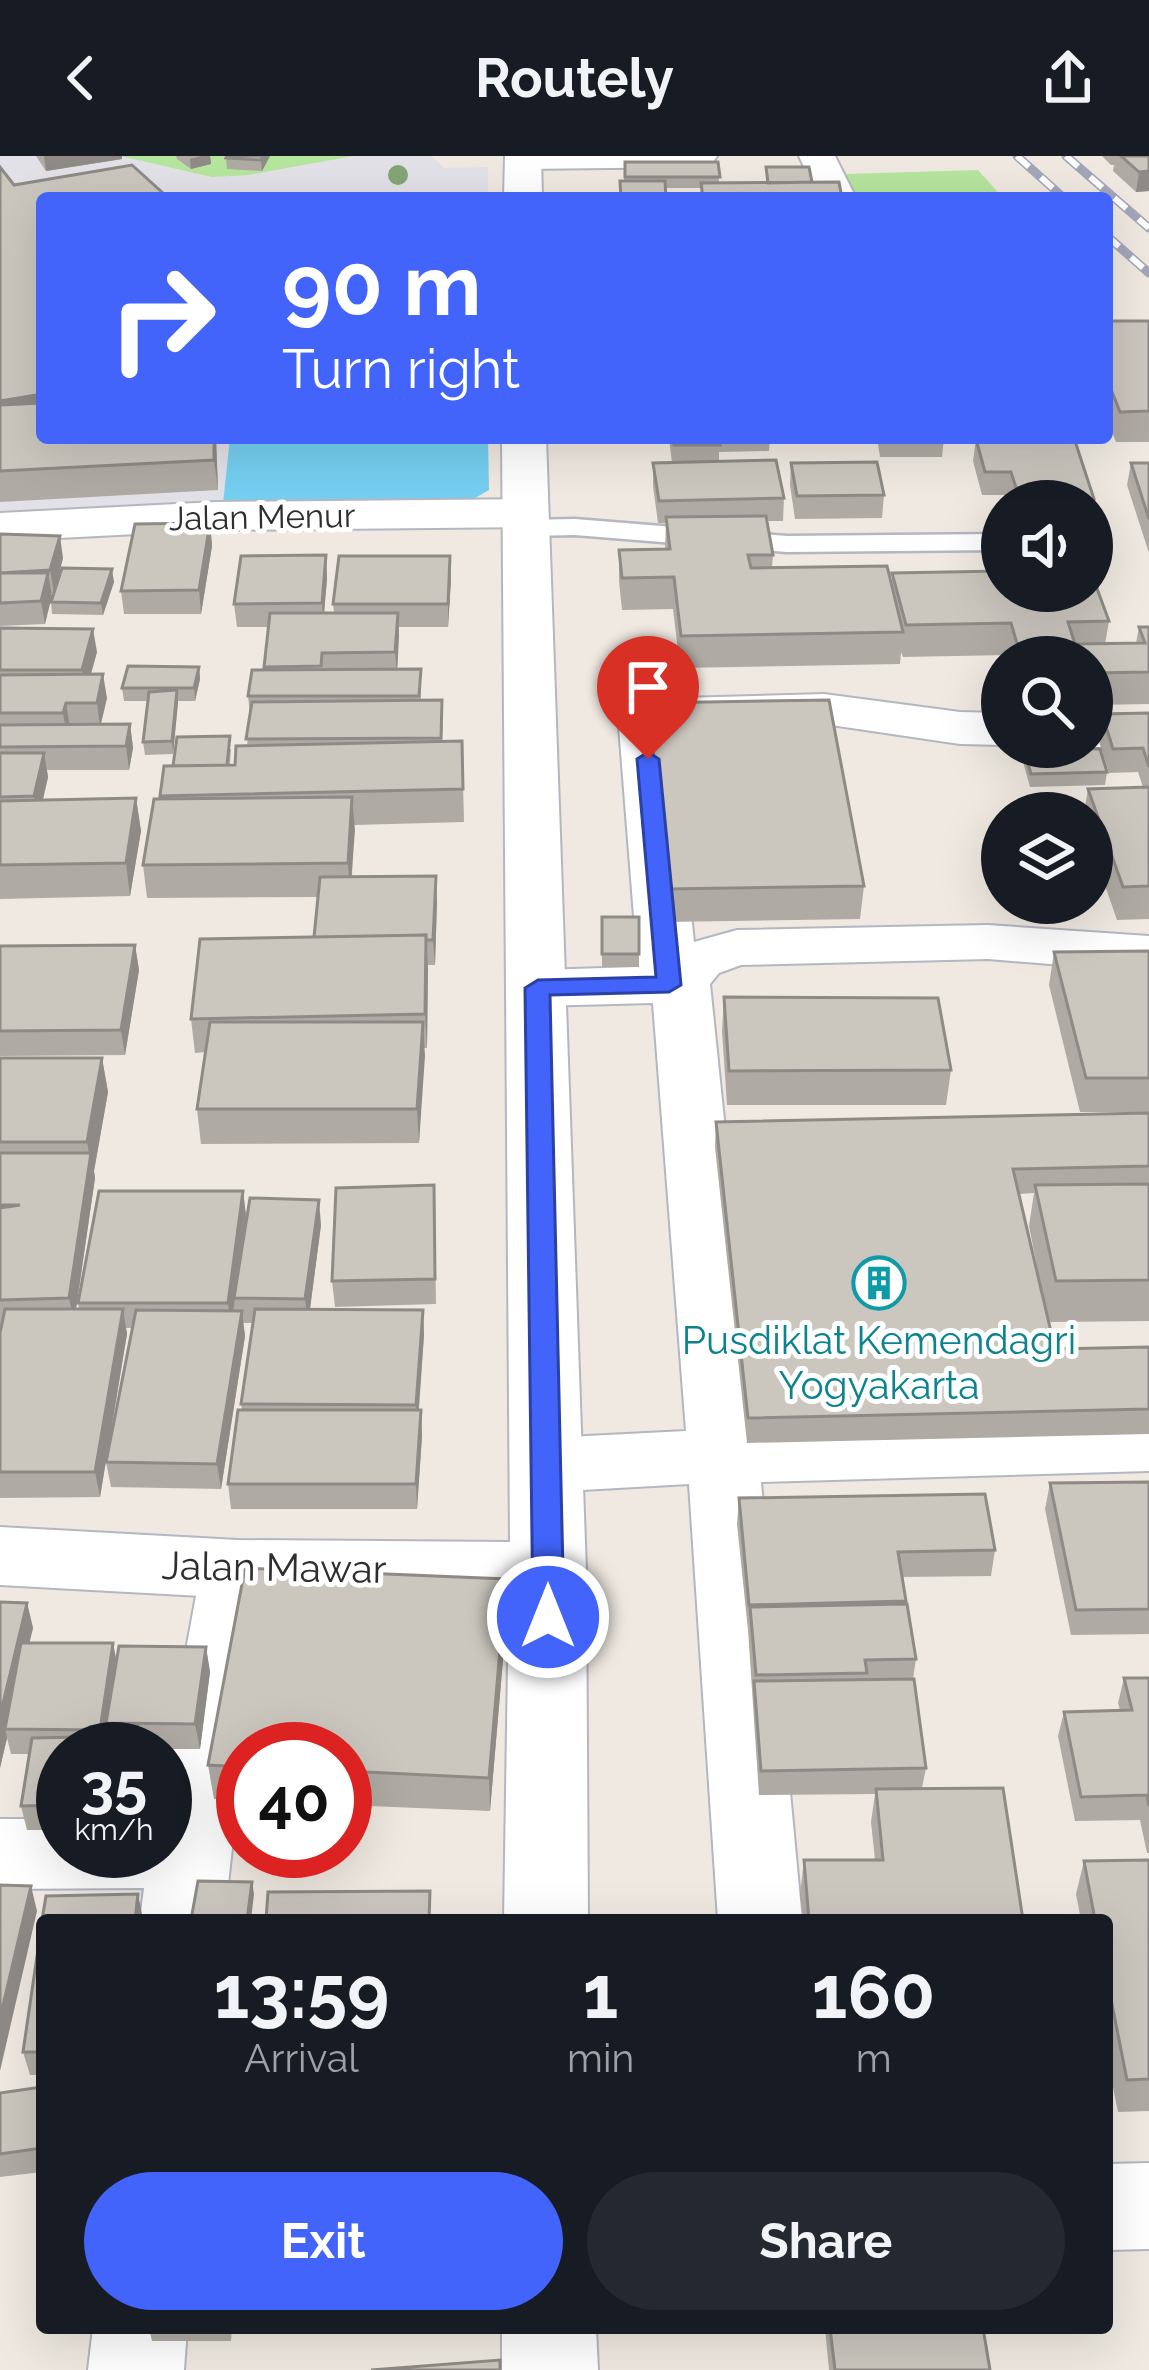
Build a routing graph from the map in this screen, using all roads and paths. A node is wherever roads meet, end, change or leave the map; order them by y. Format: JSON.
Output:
{"nodes":[{"id":1,"x":699,"y":156,"type":"edge"},
{"id":2,"x":817,"y":156,"type":"edge"},
{"id":3,"x":523,"y":157,"type":"edge"},
{"id":4,"x":523,"y":192,"type":"edge"},
{"id":5,"x":834,"y":192,"type":"edge"},
{"id":6,"x":524,"y":444,"type":"edge"},
{"id":7,"x":525,"y":520,"type":"junction"},
{"id":8,"x":0,"y":527,"type":"edge"},
{"id":9,"x":981,"y":542,"type":"edge"},
{"id":10,"x":981,"y":728,"type":"edge"},
{"id":11,"x":1113,"y":731,"type":"edge"},
{"id":12,"x":1149,"y":732,"type":"edge"},
{"id":13,"x":1149,"y":954,"type":"edge"},
{"id":14,"x":675,"y":984,"type":"junction"},
{"id":15,"x":538,"y":988,"type":"junction"},
{"id":16,"x":1149,"y":1445,"type":"edge"},
{"id":17,"x":723,"y":1456,"type":"junction"},
{"id":18,"x":547,"y":1465,"type":"junction"},
{"id":19,"x":0,"y":1556,"type":"edge"},
{"id":20,"x":238,"y":1569,"type":"junction"},
{"id":21,"x":549,"y":1571,"type":"junction"},
{"id":22,"x":0,"y":1854,"type":"edge"},
{"id":23,"x":186,"y":1887,"type":"edge"},
{"id":24,"x":546,"y":1914,"type":"edge"},
{"id":25,"x":760,"y":1914,"type":"edge"},
{"id":26,"x":1149,"y":2206,"type":"edge"},
{"id":27,"x":1113,"y":2207,"type":"edge"},
{"id":28,"x":139,"y":2334,"type":"edge"},
{"id":29,"x":549,"y":2334,"type":"edge"},
{"id":30,"x":136,"y":2370,"type":"edge"},
{"id":31,"x":550,"y":2370,"type":"edge"}],
"edges":[{"from":1,"to":3,"type":"street"},
{"from":2,"to":5,"type":"street"},
{"from":3,"to":4,"type":"street"},
{"from":6,"to":7,"type":"street"},
{"from":7,"to":8,"type":"street","name":"Jalan Menur"},
{"from":7,"to":9,"type":"lane"},
{"from":7,"to":15,"type":"street"},
{"from":10,"to":14,"type":"street"},
{"from":11,"to":12,"type":"street"},
{"from":13,"to":14,"type":"street"},
{"from":14,"to":15,"type":"street"},
{"from":14,"to":17,"type":"street"},
{"from":15,"to":18,"type":"street"},
{"from":16,"to":17,"type":"street"},
{"from":17,"to":18,"type":"street"},
{"from":17,"to":25,"type":"street"},
{"from":18,"to":21,"type":"street"},
{"from":19,"to":20,"type":"street","name":"Jalan Mawar"},
{"from":20,"to":21,"type":"street","name":"Jalan Mawar"},
{"from":20,"to":23,"type":"street"},
{"from":21,"to":24,"type":"street"},
{"from":22,"to":23,"type":"street"},
{"from":26,"to":27,"type":"street"},
{"from":28,"to":30,"type":"street"},
{"from":29,"to":31,"type":"street"}]}
